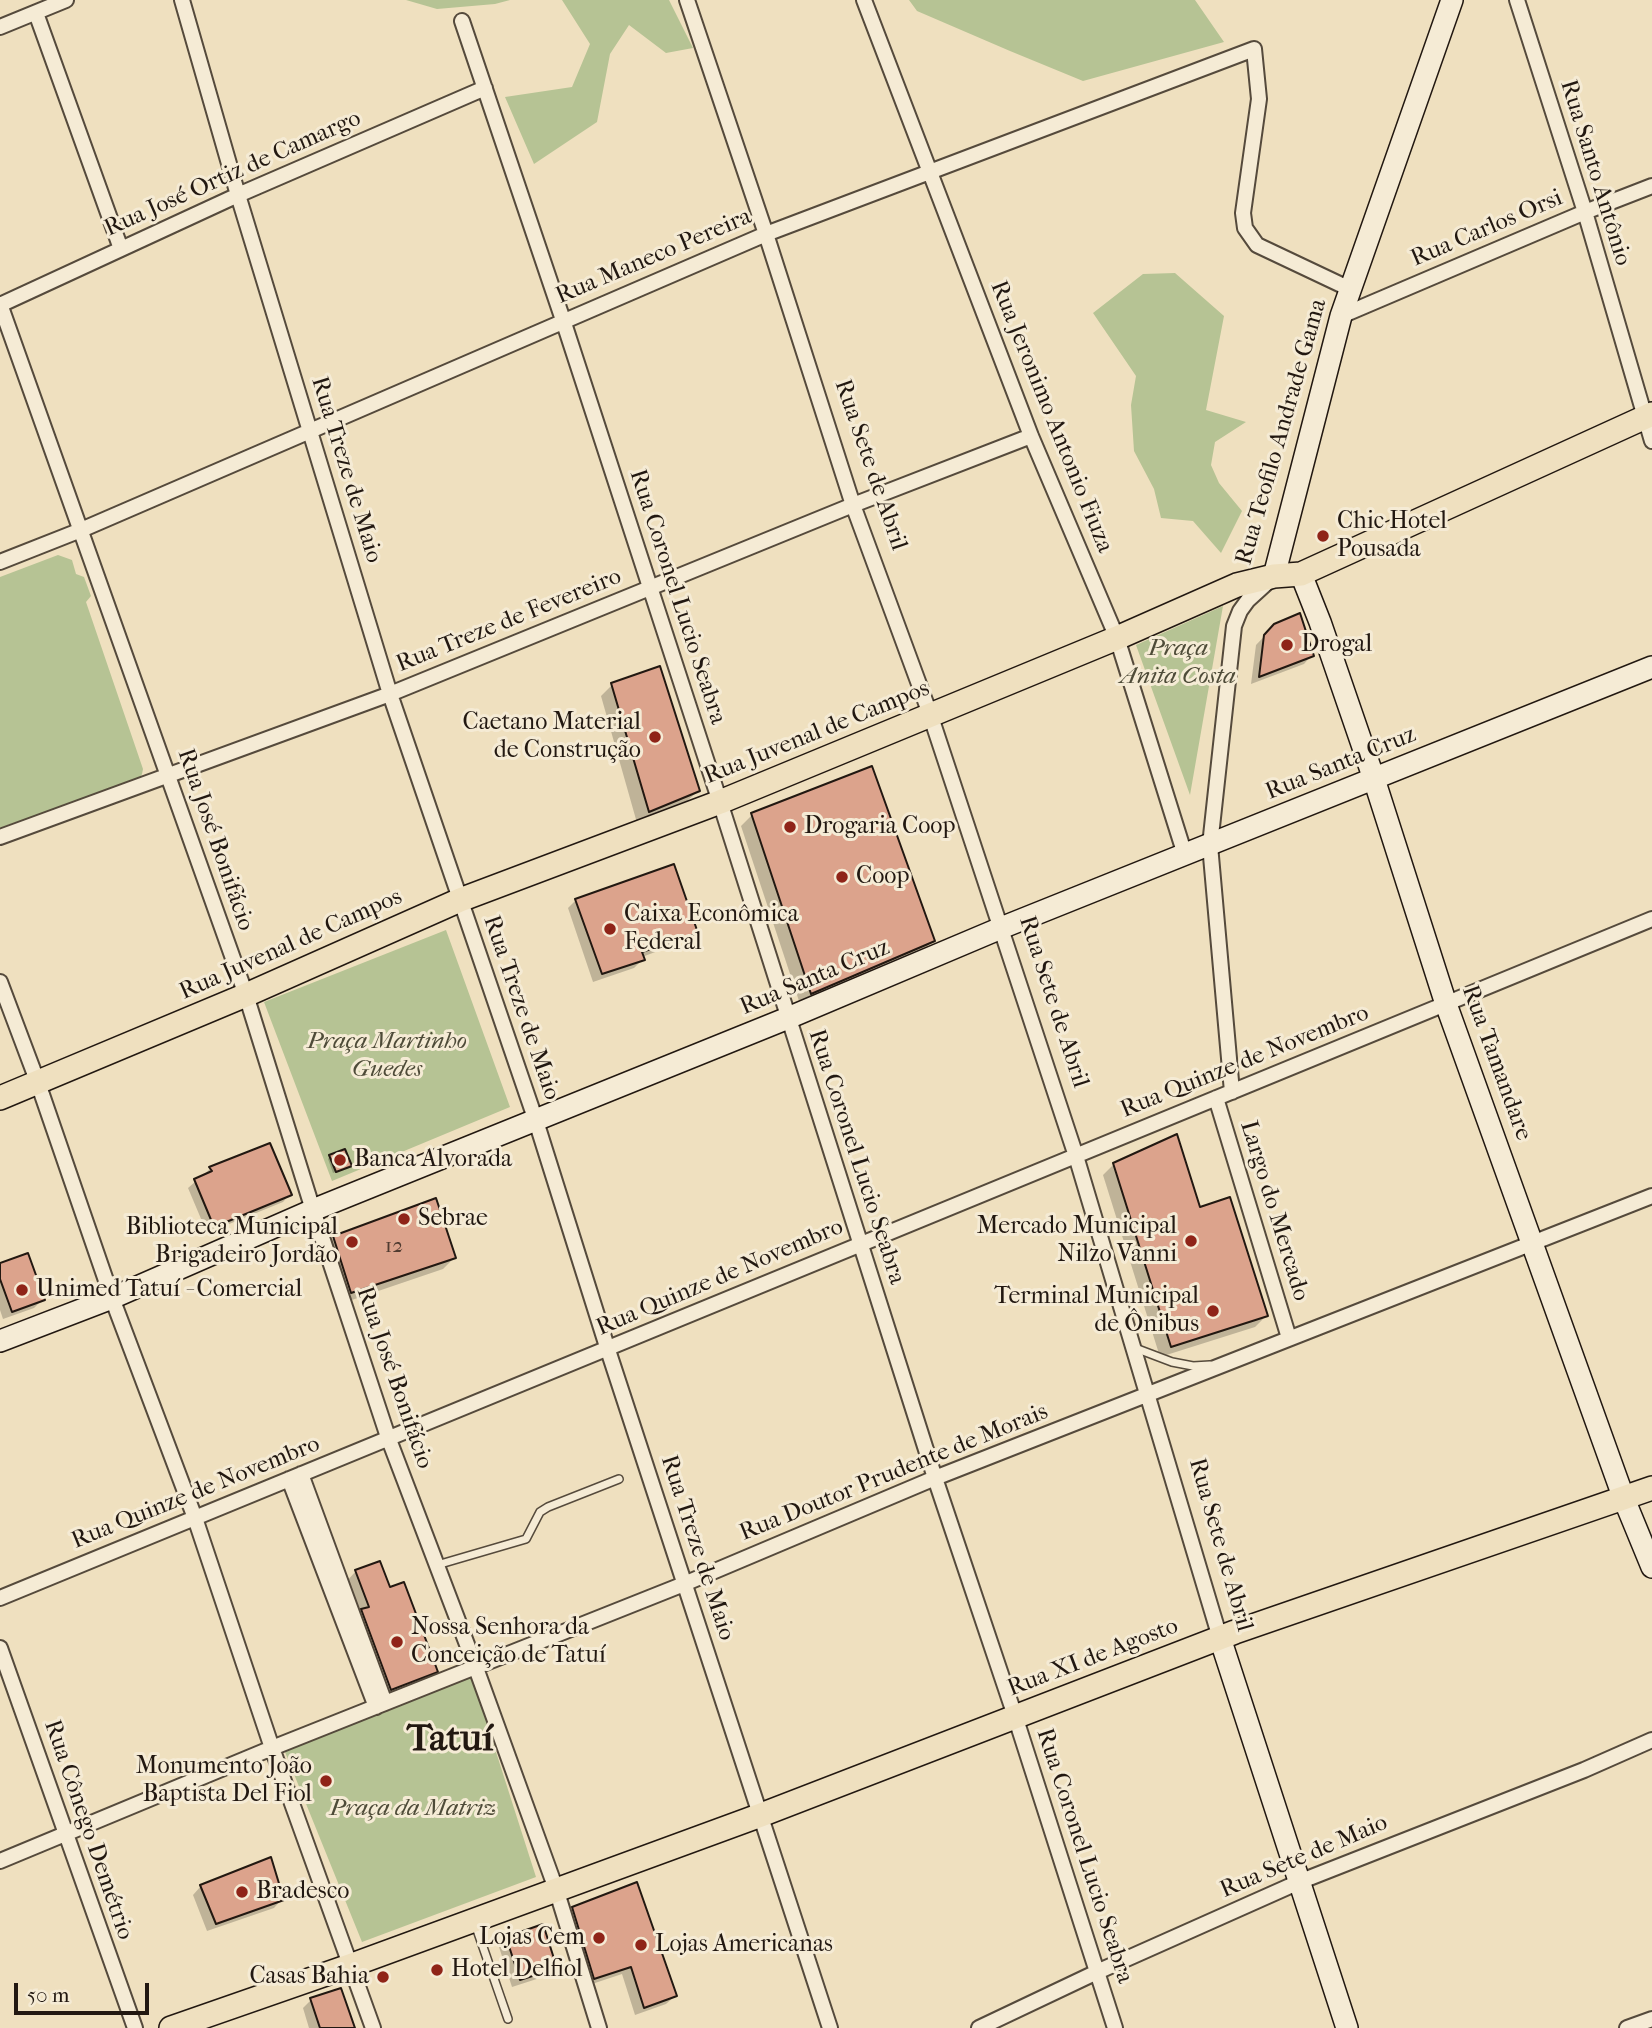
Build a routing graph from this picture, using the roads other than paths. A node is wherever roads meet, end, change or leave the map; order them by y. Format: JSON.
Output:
{"nodes":[{"id":1,"x":66,"y":0,"type":"edge"},
{"id":2,"x":182,"y":0,"type":"edge"},
{"id":3,"x":687,"y":0,"type":"edge"},
{"id":4,"x":864,"y":0,"type":"edge"},
{"id":5,"x":1452,"y":0,"type":"edge"},
{"id":6,"x":1517,"y":0,"type":"edge"},
{"id":7,"x":36,"y":13,"type":"junction"},
{"id":8,"x":462,"y":20,"type":"dead end"},
{"id":9,"x":0,"y":27,"type":"edge"},
{"id":10,"x":485,"y":88,"type":"junction"},
{"id":11,"x":931,"y":173,"type":"junction"},
{"id":12,"x":1652,"y":186,"type":"edge"},
{"id":13,"x":238,"y":195,"type":"junction"},
{"id":14,"x":1585,"y":212,"type":"junction"},
{"id":15,"x":766,"y":234,"type":"junction"},
{"id":16,"x":121,"y":249,"type":"junction"},
{"id":17,"x":1350,"y":289,"type":"junction"},
{"id":18,"x":0,"y":304,"type":"edge"},
{"id":19,"x":1341,"y":316,"type":"junction"},
{"id":20,"x":563,"y":320,"type":"junction"},
{"id":21,"x":1648,"y":415,"type":"edge"},
{"id":22,"x":311,"y":430,"type":"junction"},
{"id":23,"x":1031,"y":436,"type":"junction"},
{"id":24,"x":1652,"y":441,"type":"edge"},
{"id":25,"x":853,"y":505,"type":"junction"},
{"id":26,"x":80,"y":530,"type":"junction"},
{"id":27,"x":0,"y":562,"type":"edge"},
{"id":28,"x":1301,"y":574,"type":"junction"},
{"id":29,"x":1274,"y":576,"type":"junction"},
{"id":30,"x":649,"y":589,"type":"junction"},
{"id":31,"x":1117,"y":638,"type":"junction"},
{"id":32,"x":1652,"y":667,"type":"edge"},
{"id":33,"x":390,"y":694,"type":"junction"},
{"id":34,"x":930,"y":715,"type":"junction"},
{"id":35,"x":169,"y":775,"type":"junction"},
{"id":36,"x":1374,"y":779,"type":"junction"},
{"id":37,"x":720,"y":802,"type":"junction"},
{"id":38,"x":0,"y":836,"type":"edge"},
{"id":39,"x":1210,"y":845,"type":"junction"},
{"id":40,"x":1185,"y":855,"type":"junction"},
{"id":41,"x":460,"y":900,"type":"junction"},
{"id":42,"x":1652,"y":919,"type":"edge"},
{"id":43,"x":1001,"y":928,"type":"junction"},
{"id":44,"x":0,"y":982,"type":"edge"},
{"id":45,"x":246,"y":995,"type":"junction"},
{"id":46,"x":1446,"y":1004,"type":"junction"},
{"id":47,"x":788,"y":1018,"type":"junction"},
{"id":48,"x":38,"y":1083,"type":"junction"},
{"id":49,"x":1232,"y":1092,"type":"junction"},
{"id":50,"x":0,"y":1098,"type":"edge"},
{"id":51,"x":1216,"y":1098,"type":"junction"},
{"id":52,"x":536,"y":1121,"type":"junction"},
{"id":53,"x":1076,"y":1156,"type":"junction"},
{"id":54,"x":1652,"y":1196,"type":"edge"},
{"id":55,"x":313,"y":1210,"type":"junction"},
{"id":56,"x":1533,"y":1243,"type":"junction"},
{"id":57,"x":860,"y":1245,"type":"junction"},
{"id":58,"x":112,"y":1298,"type":"junction"},
{"id":59,"x":1289,"y":1338,"type":"junction"},
{"id":60,"x":0,"y":1341,"type":"edge"},
{"id":61,"x":1135,"y":1348,"type":"junction"},
{"id":62,"x":608,"y":1350,"type":"junction"},
{"id":63,"x":1225,"y":1364,"type":"junction"},
{"id":64,"x":1149,"y":1395,"type":"junction"},
{"id":65,"x":388,"y":1437,"type":"junction"},
{"id":66,"x":295,"y":1477,"type":"junction"},
{"id":67,"x":935,"y":1478,"type":"junction"},
{"id":68,"x":618,"y":1479,"type":"dead end"},
{"id":69,"x":1652,"y":1488,"type":"edge"},
{"id":70,"x":1624,"y":1499,"type":"junction"},
{"id":71,"x":195,"y":1518,"type":"junction"},
{"id":72,"x":437,"y":1565,"type":"junction"},
{"id":73,"x":1652,"y":1567,"type":"edge"},
{"id":74,"x":684,"y":1584,"type":"junction"},
{"id":75,"x":0,"y":1598,"type":"edge"},
{"id":76,"x":1220,"y":1638,"type":"junction"},
{"id":77,"x":0,"y":1648,"type":"edge"},
{"id":78,"x":476,"y":1668,"type":"junction"},
{"id":79,"x":380,"y":1705,"type":"junction"},
{"id":80,"x":1015,"y":1716,"type":"junction"},
{"id":81,"x":1652,"y":1740,"type":"edge"},
{"id":82,"x":272,"y":1748,"type":"junction"},
{"id":83,"x":761,"y":1815,"type":"junction"},
{"id":84,"x":65,"y":1834,"type":"junction"},
{"id":85,"x":0,"y":1861,"type":"edge"},
{"id":86,"x":1299,"y":1882,"type":"junction"},
{"id":87,"x":556,"y":1889,"type":"junction"},
{"id":88,"x":474,"y":1920,"type":"junction"},
{"id":89,"x":352,"y":1965,"type":"junction"},
{"id":90,"x":1097,"y":1972,"type":"junction"},
{"id":91,"x":1652,"y":2019,"type":"edge"},
{"id":92,"x":508,"y":2020,"type":"dead end"},
{"id":93,"x":135,"y":2028,"type":"edge"},
{"id":94,"x":171,"y":2028,"type":"edge"},
{"id":95,"x":373,"y":2028,"type":"edge"},
{"id":96,"x":599,"y":2028,"type":"edge"},
{"id":97,"x":830,"y":2028,"type":"edge"},
{"id":98,"x":979,"y":2028,"type":"edge"},
{"id":99,"x":1115,"y":2028,"type":"edge"},
{"id":100,"x":1347,"y":2028,"type":"edge"},
{"id":101,"x":1627,"y":2028,"type":"edge"}],
"edges":[{"from":1,"to":7,"type":"street"},
{"from":2,"to":13,"type":"street","name":"Rua Treze de Maio"},
{"from":3,"to":15,"type":"street","name":"Rua Sete de Abril"},
{"from":4,"to":11,"type":"street","name":"Rua Jeronimo Antonio Fiuza"},
{"from":5,"to":17,"type":"street","name":"Rua Teofilo Andrade Gama"},
{"from":6,"to":14,"type":"street","name":"Rua Santo Antônio"},
{"from":7,"to":9,"type":"street"},
{"from":7,"to":16,"type":"street"},
{"from":8,"to":10,"type":"street","name":"Rua Coronel Lucio Seabra"},
{"from":10,"to":13,"type":"street","name":"Rua José Ortiz de Camargo"},
{"from":10,"to":20,"type":"street","name":"Rua Coronel Lucio Seabra"},
{"from":11,"to":15,"type":"street","name":"Rua Maneco Pereira"},
{"from":11,"to":17,"type":"street","name":"Rua Maneco Pereira"},
{"from":11,"to":23,"type":"street","name":"Rua Jeronimo Antonio Fiuza"},
{"from":12,"to":14,"type":"street","name":"Rua Carlos Orsi"},
{"from":13,"to":16,"type":"street","name":"Rua José Ortiz de Camargo"},
{"from":13,"to":22,"type":"street","name":"Rua Treze de Maio"},
{"from":14,"to":19,"type":"street","name":"Rua Carlos Orsi"},
{"from":14,"to":21,"type":"street","name":"Rua Santo Antônio"},
{"from":15,"to":20,"type":"street","name":"Rua Maneco Pereira"},
{"from":15,"to":25,"type":"street","name":"Rua Sete de Abril"},
{"from":16,"to":18,"type":"street","name":"Rua José Ortiz de Camargo"},
{"from":17,"to":19,"type":"street","name":"Rua Teofilo Andrade Gama"},
{"from":18,"to":26,"type":"street","name":"Rua José Bonifácio"},
{"from":19,"to":29,"type":"street","name":"Rua Teofilo Andrade Gama"},
{"from":20,"to":22,"type":"street","name":"Rua Maneco Pereira"},
{"from":20,"to":30,"type":"street","name":"Rua Coronel Lucio Seabra"},
{"from":21,"to":24,"type":"street","name":"Rua Santo Antônio"},
{"from":21,"to":28,"type":"main road","name":"Rua Juvenal de Campos"},
{"from":22,"to":26,"type":"street","name":"Rua Maneco Pereira"},
{"from":22,"to":33,"type":"street","name":"Rua Treze de Maio"},
{"from":23,"to":25,"type":"street","name":"Rua Treze de Fevereiro"},
{"from":23,"to":31,"type":"street","name":"Rua Jeronimo Antonio Fiuza"},
{"from":25,"to":30,"type":"street","name":"Rua Treze de Fevereiro"},
{"from":25,"to":34,"type":"street","name":"Rua Sete de Abril"},
{"from":26,"to":27,"type":"street","name":"Rua Maneco Pereira"},
{"from":26,"to":35,"type":"street","name":"Rua José Bonifácio"},
{"from":28,"to":29,"type":"main road","name":"Rua Juvenal de Campos"},
{"from":28,"to":36,"type":"street","name":"Rua Tamandare"},
{"from":29,"to":31,"type":"main road","name":"Rua Juvenal de Campos"},
{"from":29,"to":39,"type":"street","name":"Rua Teofilo Andrade Gama"},
{"from":30,"to":33,"type":"street","name":"Rua Treze de Fevereiro"},
{"from":30,"to":37,"type":"street","name":"Rua Coronel Lucio Seabra"},
{"from":31,"to":34,"type":"main road","name":"Rua Juvenal de Campos"},
{"from":31,"to":40,"type":"street","name":"Rua Jeronimo Antonio Fiuza"},
{"from":32,"to":36,"type":"street","name":"Rua Santa Cruz"},
{"from":33,"to":35,"type":"street","name":"Rua Treze de Fevereiro"},
{"from":33,"to":41,"type":"street","name":"Rua Treze de Maio"},
{"from":34,"to":37,"type":"main road","name":"Rua Juvenal de Campos"},
{"from":34,"to":43,"type":"street","name":"Rua Sete de Abril"},
{"from":35,"to":38,"type":"street","name":"Rua Treze de Fevereiro"},
{"from":35,"to":45,"type":"street","name":"Rua José Bonifácio"},
{"from":36,"to":39,"type":"street","name":"Rua Santa Cruz"},
{"from":36,"to":46,"type":"street","name":"Rua Tamandare"},
{"from":37,"to":41,"type":"main road","name":"Rua Juvenal de Campos"},
{"from":37,"to":47,"type":"street","name":"Rua Coronel Lucio Seabra"},
{"from":39,"to":40,"type":"street","name":"Rua Santa Cruz"},
{"from":39,"to":49,"type":"street","name":"Rua Teofilo Andrade Gama"},
{"from":40,"to":43,"type":"street","name":"Rua Santa Cruz"},
{"from":41,"to":45,"type":"main road","name":"Rua Juvenal de Campos"},
{"from":41,"to":52,"type":"street","name":"Rua Treze de Maio"},
{"from":42,"to":46,"type":"street","name":"Rua Quinze de Novembro"},
{"from":43,"to":47,"type":"street","name":"Rua Santa Cruz"},
{"from":43,"to":53,"type":"street","name":"Rua Sete de Abril"},
{"from":44,"to":48,"type":"street"},
{"from":45,"to":48,"type":"main road","name":"Rua Juvenal de Campos"},
{"from":45,"to":55,"type":"street","name":"Rua José Bonifácio"},
{"from":46,"to":49,"type":"street","name":"Rua Quinze de Novembro"},
{"from":46,"to":56,"type":"street","name":"Rua Tamandare"},
{"from":47,"to":52,"type":"street","name":"Rua Santa Cruz"},
{"from":47,"to":57,"type":"street","name":"Rua Coronel Lucio Seabra"},
{"from":48,"to":50,"type":"main road","name":"Rua Juvenal de Campos"},
{"from":48,"to":58,"type":"street"},
{"from":49,"to":51,"type":"street","name":"Rua Quinze de Novembro"},
{"from":51,"to":53,"type":"street","name":"Rua Quinze de Novembro"},
{"from":51,"to":59,"type":"street","name":"Largo do Mercado"},
{"from":52,"to":55,"type":"street","name":"Rua Santa Cruz"},
{"from":52,"to":62,"type":"street","name":"Rua Treze de Maio"},
{"from":53,"to":57,"type":"street","name":"Rua Quinze de Novembro"},
{"from":53,"to":61,"type":"street","name":"Rua Sete de Abril"},
{"from":54,"to":56,"type":"street","name":"Rua Doutor Prudente de Morais"},
{"from":55,"to":58,"type":"street","name":"Rua Santa Cruz"},
{"from":55,"to":65,"type":"street","name":"Rua José Bonifácio"},
{"from":56,"to":59,"type":"street","name":"Rua Doutor Prudente de Morais"},
{"from":56,"to":70,"type":"street","name":"Rua Tamandare"},
{"from":57,"to":62,"type":"street","name":"Rua Quinze de Novembro"},
{"from":57,"to":67,"type":"street","name":"Rua Coronel Lucio Seabra"},
{"from":58,"to":60,"type":"street","name":"Rua Santa Cruz"},
{"from":58,"to":71,"type":"street"},
{"from":59,"to":63,"type":"street","name":"Rua Doutor Prudente de Morais"},
{"from":61,"to":63,"type":"lane"},
{"from":61,"to":64,"type":"street","name":"Rua Sete de Abril"},
{"from":62,"to":65,"type":"street","name":"Rua Quinze de Novembro"},
{"from":62,"to":74,"type":"street","name":"Rua Treze de Maio"},
{"from":63,"to":64,"type":"street","name":"Rua Doutor Prudente de Morais"},
{"from":64,"to":67,"type":"street","name":"Rua Doutor Prudente de Morais"},
{"from":64,"to":76,"type":"street","name":"Rua Sete de Abril"},
{"from":65,"to":66,"type":"street","name":"Rua Quinze de Novembro"},
{"from":65,"to":72,"type":"street","name":"Rua José Bonifácio"},
{"from":66,"to":71,"type":"street","name":"Rua Quinze de Novembro"},
{"from":66,"to":79,"type":"street"},
{"from":67,"to":74,"type":"street","name":"Rua Doutor Prudente de Morais"},
{"from":67,"to":80,"type":"street","name":"Rua Coronel Lucio Seabra"},
{"from":68,"to":72,"type":"lane"},
{"from":69,"to":70,"type":"main road","name":"Rua XI de Agosto"},
{"from":70,"to":73,"type":"street","name":"Rua Tamandare"},
{"from":70,"to":76,"type":"main road","name":"Rua XI de Agosto"},
{"from":71,"to":75,"type":"street","name":"Rua Quinze de Novembro"},
{"from":71,"to":82,"type":"street"},
{"from":72,"to":78,"type":"street","name":"Rua José Bonifácio"},
{"from":74,"to":78,"type":"street","name":"Rua Doutor Prudente de Morais"},
{"from":74,"to":83,"type":"street","name":"Rua Treze de Maio"},
{"from":76,"to":80,"type":"main road","name":"Rua XI de Agosto"},
{"from":76,"to":86,"type":"street","name":"Rua Sete de Abril"},
{"from":77,"to":84,"type":"street","name":"Rua Cônego Demétrio"},
{"from":78,"to":79,"type":"street","name":"Rua Doutor Prudente de Morais"},
{"from":78,"to":87,"type":"street","name":"Rua José Bonifácio"},
{"from":79,"to":82,"type":"street","name":"Rua Doutor Prudente de Morais"},
{"from":80,"to":83,"type":"main road","name":"Rua XI de Agosto"},
{"from":80,"to":90,"type":"street","name":"Rua Coronel Lucio Seabra"},
{"from":81,"to":86,"type":"street","name":"Rua Sete de Maio"},
{"from":82,"to":84,"type":"street","name":"Rua Doutor Prudente de Morais"},
{"from":82,"to":89,"type":"street"},
{"from":83,"to":87,"type":"main road","name":"Rua XI de Agosto"},
{"from":83,"to":97,"type":"street","name":"Rua Treze de Maio"},
{"from":84,"to":85,"type":"street","name":"Rua Doutor Prudente de Morais"},
{"from":84,"to":93,"type":"street","name":"Rua Cônego Demétrio"},
{"from":86,"to":90,"type":"street","name":"Rua Sete de Maio"},
{"from":86,"to":100,"type":"street","name":"Rua Sete de Abril"},
{"from":87,"to":88,"type":"main road"},
{"from":87,"to":96,"type":"street","name":"Rua José Bonifácio"},
{"from":88,"to":89,"type":"main road"},
{"from":88,"to":92,"type":"lane"},
{"from":89,"to":94,"type":"main road"},
{"from":89,"to":95,"type":"street"},
{"from":90,"to":98,"type":"street","name":"Rua Sete de Maio"},
{"from":90,"to":99,"type":"street","name":"Rua Coronel Lucio Seabra"},
{"from":91,"to":101,"type":"street"}]}
